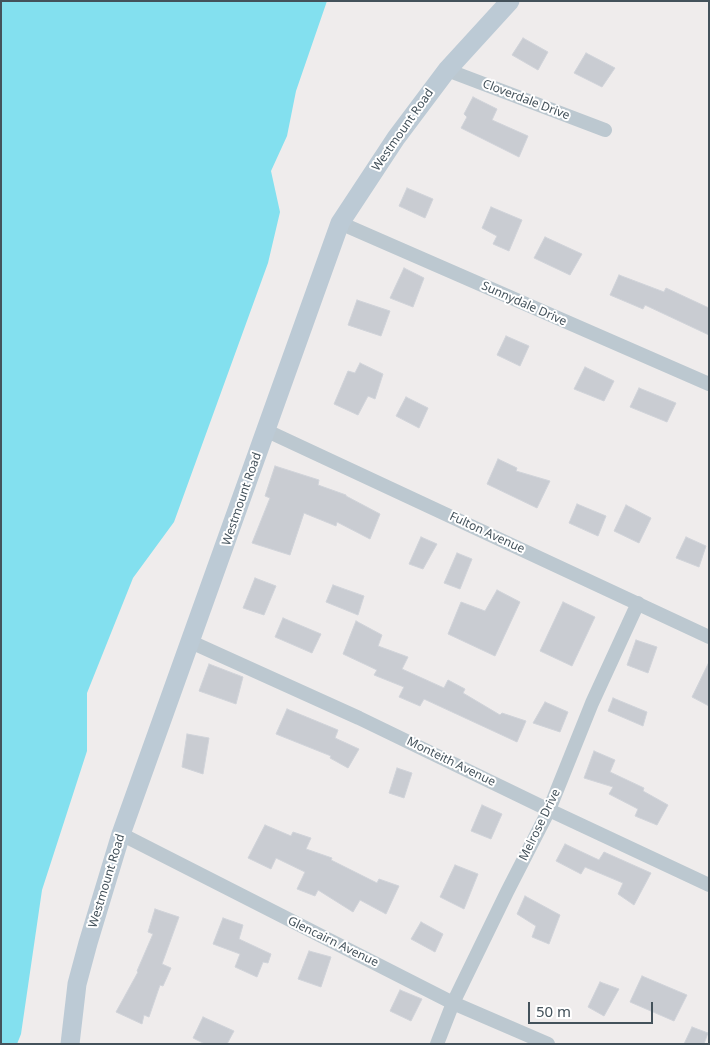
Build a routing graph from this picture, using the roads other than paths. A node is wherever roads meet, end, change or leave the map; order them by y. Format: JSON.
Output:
{"nodes":[{"id":1,"x":510,"y":1,"type":"edge"},
{"id":2,"x":447,"y":70,"type":"junction"},
{"id":3,"x":605,"y":130,"type":"dead end"},
{"id":4,"x":340,"y":223,"type":"junction"},
{"id":5,"x":709,"y":384,"type":"edge"},
{"id":6,"x":266,"y":430,"type":"junction"},
{"id":7,"x":638,"y":603,"type":"junction"},
{"id":8,"x":709,"y":637,"type":"edge"},
{"id":9,"x":191,"y":642,"type":"junction"},
{"id":10,"x":549,"y":810,"type":"junction"},
{"id":11,"x":121,"y":834,"type":"junction"},
{"id":12,"x":709,"y":885,"type":"edge"},
{"id":13,"x":453,"y":1003,"type":"junction"},
{"id":14,"x":70,"y":1044,"type":"edge"},
{"id":15,"x":437,"y":1044,"type":"edge"},
{"id":16,"x":548,"y":1044,"type":"edge"}],
"edges":[{"from":1,"to":2,"type":"main road","name":"Westmount Road"},
{"from":2,"to":3,"type":"street","name":"Cloverdale Drive"},
{"from":2,"to":4,"type":"main road","name":"Westmount Road"},
{"from":4,"to":5,"type":"street","name":"Sunnydale Drive"},
{"from":4,"to":6,"type":"main road","name":"Westmount Road"},
{"from":6,"to":7,"type":"street","name":"Fulton Avenue"},
{"from":6,"to":9,"type":"main road","name":"Westmount Road"},
{"from":7,"to":8,"type":"street","name":"Fulton Avenue"},
{"from":7,"to":10,"type":"street","name":"Melrose Drive"},
{"from":9,"to":10,"type":"street","name":"Monteith Avenue"},
{"from":9,"to":11,"type":"main road","name":"Westmount Road"},
{"from":10,"to":12,"type":"street","name":"Monteith Avenue"},
{"from":10,"to":13,"type":"street","name":"Melrose Drive"},
{"from":11,"to":13,"type":"street","name":"Glencairn Avenue"},
{"from":11,"to":14,"type":"main road","name":"Westmount Road"},
{"from":13,"to":15,"type":"street","name":"Melrose Drive"},
{"from":13,"to":16,"type":"street","name":"Glencairn Avenue"}]}
